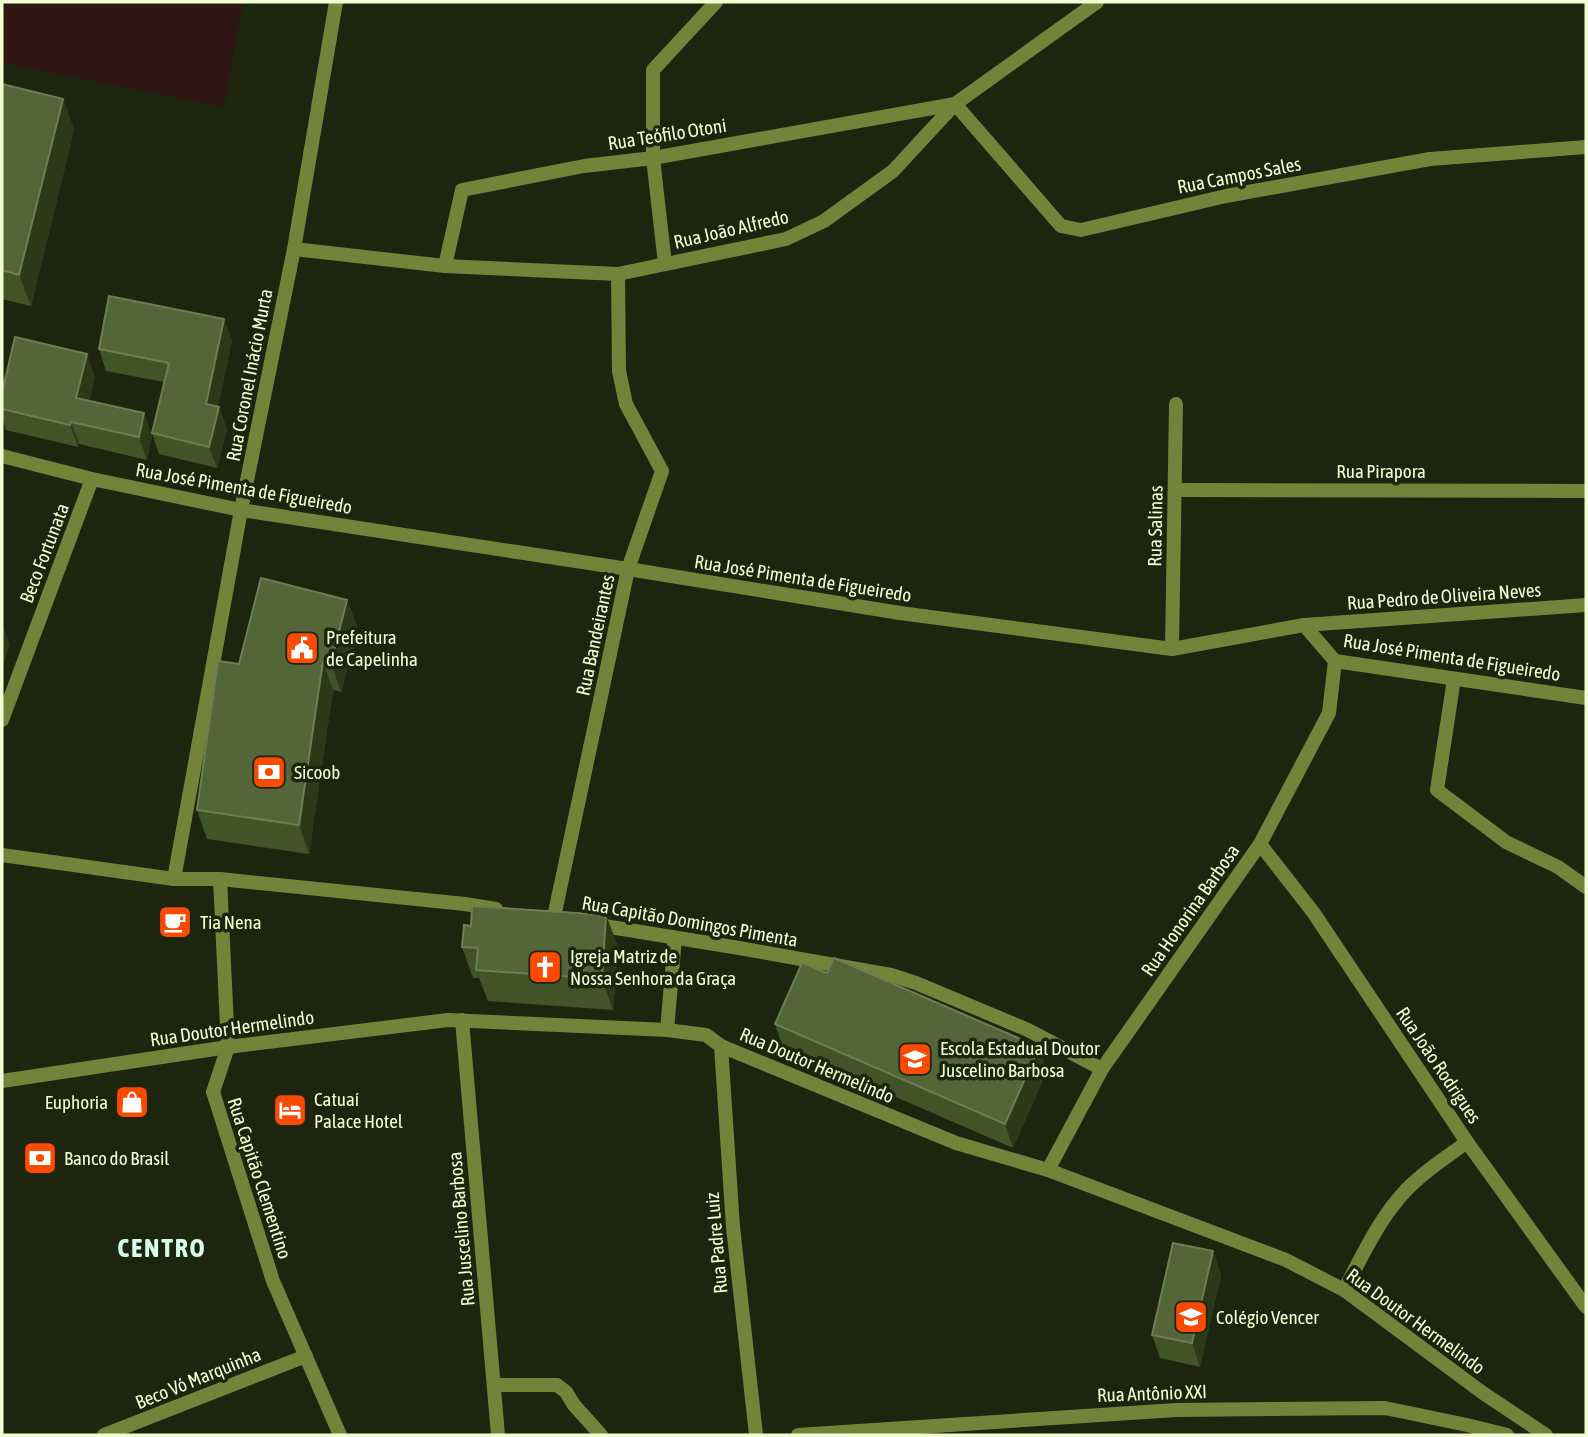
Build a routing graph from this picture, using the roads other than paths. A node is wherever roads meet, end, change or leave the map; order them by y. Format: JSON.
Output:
{"nodes":[{"id":1,"x":337,"y":2,"type":"edge"},
{"id":2,"x":716,"y":2,"type":"edge"},
{"id":3,"x":1097,"y":2,"type":"edge"},
{"id":4,"x":955,"y":104,"type":"junction"},
{"id":5,"x":1586,"y":147,"type":"edge"},
{"id":6,"x":653,"y":158,"type":"junction"},
{"id":7,"x":294,"y":249,"type":"junction"},
{"id":8,"x":665,"y":264,"type":"junction"},
{"id":9,"x":445,"y":266,"type":"junction"},
{"id":10,"x":618,"y":274,"type":"junction"},
{"id":11,"x":1176,"y":404,"type":"dead end"},
{"id":12,"x":2,"y":456,"type":"edge"},
{"id":13,"x":92,"y":479,"type":"junction"},
{"id":14,"x":1176,"y":490,"type":"junction"},
{"id":15,"x":1586,"y":491,"type":"edge"},
{"id":16,"x":241,"y":510,"type":"junction"},
{"id":17,"x":628,"y":569,"type":"junction"},
{"id":18,"x":1586,"y":606,"type":"edge"},
{"id":19,"x":1304,"y":625,"type":"junction"},
{"id":20,"x":1172,"y":649,"type":"junction"},
{"id":21,"x":1335,"y":662,"type":"junction"},
{"id":22,"x":1454,"y":679,"type":"junction"},
{"id":23,"x":1586,"y":698,"type":"edge"},
{"id":24,"x":2,"y":720,"type":"edge"},
{"id":25,"x":1260,"y":844,"type":"junction"},
{"id":26,"x":2,"y":855,"type":"edge"},
{"id":27,"x":174,"y":879,"type":"junction"},
{"id":28,"x":220,"y":880,"type":"junction"},
{"id":29,"x":1586,"y":887,"type":"edge"},
{"id":30,"x":504,"y":910,"type":"edge"},
{"id":31,"x":560,"y":918,"type":"joint"},
{"id":32,"x":675,"y":938,"type":"junction"},
{"id":33,"x":461,"y":1020,"type":"junction"},
{"id":34,"x":667,"y":1030,"type":"junction"},
{"id":35,"x":721,"y":1045,"type":"junction"},
{"id":36,"x":228,"y":1047,"type":"junction"},
{"id":37,"x":1102,"y":1069,"type":"junction"},
{"id":38,"x":2,"y":1081,"type":"edge"},
{"id":39,"x":1467,"y":1142,"type":"junction"},
{"id":40,"x":1048,"y":1170,"type":"junction"},
{"id":41,"x":1343,"y":1290,"type":"junction"},
{"id":42,"x":1586,"y":1307,"type":"edge"},
{"id":43,"x":306,"y":1356,"type":"junction"},
{"id":44,"x":494,"y":1385,"type":"junction"},
{"id":45,"x":104,"y":1435,"type":"edge"},
{"id":46,"x":340,"y":1435,"type":"edge"},
{"id":47,"x":498,"y":1435,"type":"edge"},
{"id":48,"x":601,"y":1435,"type":"edge"},
{"id":49,"x":757,"y":1435,"type":"edge"},
{"id":50,"x":797,"y":1435,"type":"edge"},
{"id":51,"x":1507,"y":1435,"type":"edge"},
{"id":52,"x":1546,"y":1435,"type":"edge"}],
"edges":[{"from":1,"to":7,"type":"street","name":"Rua Coronel Inácio Murta"},
{"from":2,"to":6,"type":"street"},
{"from":3,"to":4,"type":"street","name":"Rua João Alfredo"},
{"from":4,"to":5,"type":"street","name":"Rua Campos Sales"},
{"from":4,"to":6,"type":"street","name":"Rua Teófilo Otoni"},
{"from":4,"to":8,"type":"street","name":"Rua João Alfredo"},
{"from":6,"to":8,"type":"street"},
{"from":6,"to":9,"type":"street","name":"Rua Teófilo Otoni"},
{"from":7,"to":9,"type":"street","name":"Rua João Alfredo"},
{"from":7,"to":16,"type":"street","name":"Rua Coronel Inácio Murta"},
{"from":8,"to":10,"type":"street","name":"Rua João Alfredo"},
{"from":9,"to":10,"type":"street","name":"Rua João Alfredo"},
{"from":10,"to":17,"type":"street","name":"Rua Bandeirantes"},
{"from":11,"to":14,"type":"street","name":"Rua Salinas"},
{"from":12,"to":13,"type":"street","name":"Rua José Pimenta de Figueiredo"},
{"from":13,"to":16,"type":"street","name":"Rua José Pimenta de Figueiredo"},
{"from":13,"to":24,"type":"street","name":"Beco Fortunata"},
{"from":14,"to":15,"type":"street","name":"Rua Pirapora"},
{"from":14,"to":20,"type":"street","name":"Rua Salinas"},
{"from":16,"to":17,"type":"street","name":"Rua José Pimenta de Figueiredo"},
{"from":16,"to":27,"type":"street","name":"Rua Coronel Inácio Murta"},
{"from":17,"to":20,"type":"street","name":"Rua José Pimenta de Figueiredo"},
{"from":17,"to":31,"type":"street","name":"Rua Bandeirantes"},
{"from":18,"to":19,"type":"street","name":"Rua Pedro de Oliveira Neves"},
{"from":19,"to":20,"type":"street","name":"Rua José Pimenta de Figueiredo"},
{"from":19,"to":21,"type":"street","name":"Rua José Pimenta de Figueiredo"},
{"from":21,"to":22,"type":"street","name":"Rua José Pimenta de Figueiredo"},
{"from":21,"to":25,"type":"street","name":"Rua Honorina Barbosa"},
{"from":22,"to":23,"type":"street","name":"Rua José Pimenta de Figueiredo"},
{"from":22,"to":29,"type":"street"},
{"from":25,"to":37,"type":"street","name":"Rua Honorina Barbosa"},
{"from":25,"to":39,"type":"street","name":"Rua João Rodrigues"},
{"from":26,"to":27,"type":"street"},
{"from":27,"to":28,"type":"street"},
{"from":28,"to":30,"type":"street"},
{"from":28,"to":36,"type":"street","name":"Rua Capitão Clementino"},
{"from":31,"to":32,"type":"street","name":"Rua Capitão Domingos Pimenta"},
{"from":32,"to":34,"type":"street"},
{"from":32,"to":37,"type":"street","name":"Rua Capitão Domingos Pimenta"},
{"from":33,"to":34,"type":"street","name":"Rua Doutor Hermelindo"},
{"from":33,"to":36,"type":"street","name":"Rua Doutor Hermelindo"},
{"from":33,"to":44,"type":"street","name":"Rua Juscelino Barbosa"},
{"from":34,"to":35,"type":"street","name":"Rua Doutor Hermelindo"},
{"from":35,"to":40,"type":"street","name":"Rua Doutor Hermelindo"},
{"from":35,"to":49,"type":"street","name":"Rua Padre Luiz"},
{"from":36,"to":38,"type":"street","name":"Rua Doutor Hermelindo"},
{"from":36,"to":43,"type":"street","name":"Rua Capitão Clementino"},
{"from":37,"to":40,"type":"street","name":"Rua Honorina Barbosa"},
{"from":39,"to":41,"type":"street"},
{"from":39,"to":42,"type":"street","name":"Rua João Rodrigues"},
{"from":40,"to":41,"type":"street","name":"Rua Doutor Hermelindo"},
{"from":41,"to":52,"type":"street","name":"Rua Doutor Hermelindo"},
{"from":43,"to":45,"type":"street","name":"Beco Vó Marquinha"},
{"from":43,"to":46,"type":"street","name":"Rua Capitão Clementino"},
{"from":44,"to":47,"type":"street","name":"Rua Juscelino Barbosa"},
{"from":44,"to":48,"type":"street"},
{"from":50,"to":51,"type":"street","name":"Rua Antônio XXI"}]}
